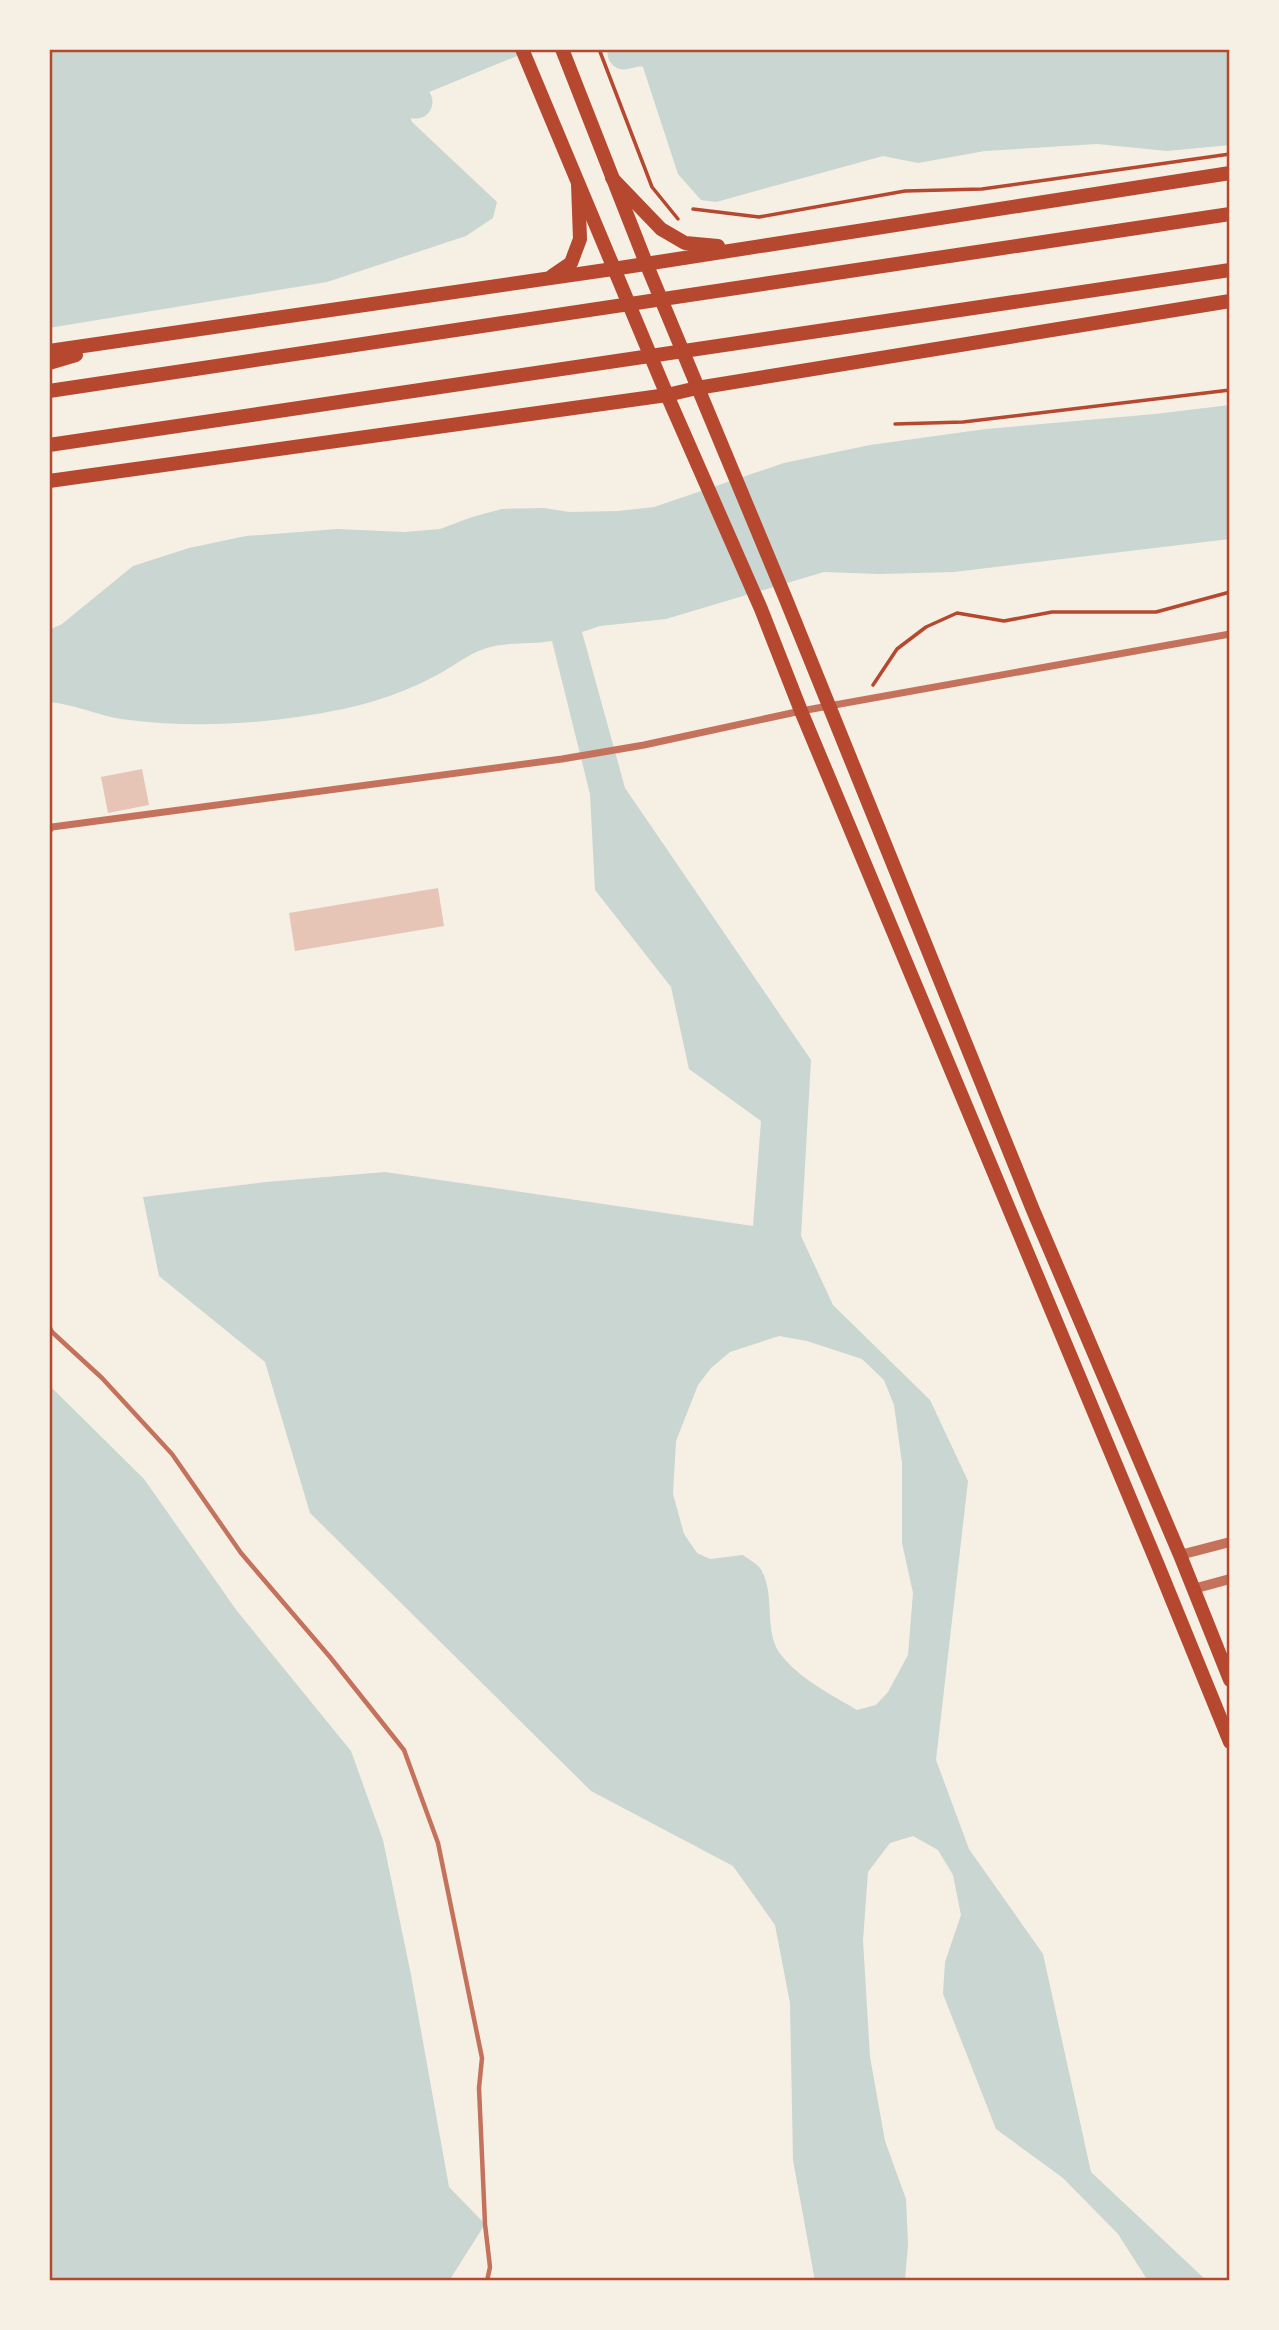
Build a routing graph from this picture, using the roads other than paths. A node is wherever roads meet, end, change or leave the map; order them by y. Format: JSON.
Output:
{"nodes":[{"id":1,"x":522,"y":49,"type":"edge"},
{"id":2,"x":562,"y":49,"type":"edge"},
{"id":3,"x":1230,"y":173,"type":"edge"},
{"id":4,"x":612,"y":178,"type":"junction"},
{"id":5,"x":578,"y":184,"type":"junction"},
{"id":6,"x":1230,"y":214,"type":"edge"},
{"id":7,"x":744,"y":248,"type":"junction"},
{"id":8,"x":646,"y":263,"type":"junction"},
{"id":9,"x":613,"y":269,"type":"junction"},
{"id":10,"x":1230,"y":270,"type":"edge"},
{"id":11,"x":548,"y":278,"type":"junction"},
{"id":12,"x":1230,"y":301,"type":"edge"},
{"id":13,"x":121,"y":341,"type":"junction"},
{"id":14,"x":49,"y":352,"type":"edge"},
{"id":15,"x":49,"y":363,"type":"edge"},
{"id":16,"x":697,"y":388,"type":"junction"},
{"id":17,"x":49,"y":391,"type":"edge"},
{"id":18,"x":667,"y":395,"type":"junction"},
{"id":19,"x":49,"y":445,"type":"edge"},
{"id":20,"x":49,"y":481,"type":"edge"},
{"id":21,"x":1230,"y":634,"type":"edge"},
{"id":22,"x":830,"y":707,"type":"junction"},
{"id":23,"x":801,"y":711,"type":"junction"},
{"id":24,"x":49,"y":830,"type":"edge"},
{"id":25,"x":49,"y":1326,"type":"edge"},
{"id":26,"x":1230,"y":1542,"type":"edge"},
{"id":27,"x":1180,"y":1555,"type":"junction"},
{"id":28,"x":1230,"y":1579,"type":"edge"},
{"id":29,"x":1193,"y":1589,"type":"junction"},
{"id":30,"x":1230,"y":1680,"type":"edge"},
{"id":31,"x":1230,"y":1742,"type":"edge"},
{"id":32,"x":487,"y":2281,"type":"edge"}],
"edges":[{"from":1,"to":5,"type":"main road"},
{"from":2,"to":4,"type":"main road"},
{"from":3,"to":7,"type":"main road"},
{"from":4,"to":7,"type":"main road"},
{"from":4,"to":8,"type":"main road"},
{"from":5,"to":9,"type":"main road"},
{"from":5,"to":11,"type":"main road"},
{"from":6,"to":17,"type":"main road"},
{"from":7,"to":8,"type":"main road"},
{"from":8,"to":9,"type":"main road"},
{"from":8,"to":16,"type":"main road"},
{"from":9,"to":11,"type":"main road"},
{"from":9,"to":18,"type":"main road"},
{"from":10,"to":19,"type":"main road"},
{"from":11,"to":13,"type":"main road"},
{"from":12,"to":16,"type":"main road"},
{"from":13,"to":14,"type":"main road"},
{"from":13,"to":15,"type":"main road"},
{"from":16,"to":18,"type":"main road"},
{"from":16,"to":22,"type":"main road"},
{"from":18,"to":20,"type":"main road"},
{"from":18,"to":23,"type":"main road"},
{"from":21,"to":22,"type":"street"},
{"from":22,"to":23,"type":"street"},
{"from":22,"to":27,"type":"main road"},
{"from":23,"to":24,"type":"street"},
{"from":23,"to":31,"type":"main road"},
{"from":25,"to":32,"type":"lane"},
{"from":26,"to":27,"type":"street"},
{"from":27,"to":29,"type":"main road"},
{"from":28,"to":29,"type":"street"},
{"from":29,"to":30,"type":"main road"}]}
